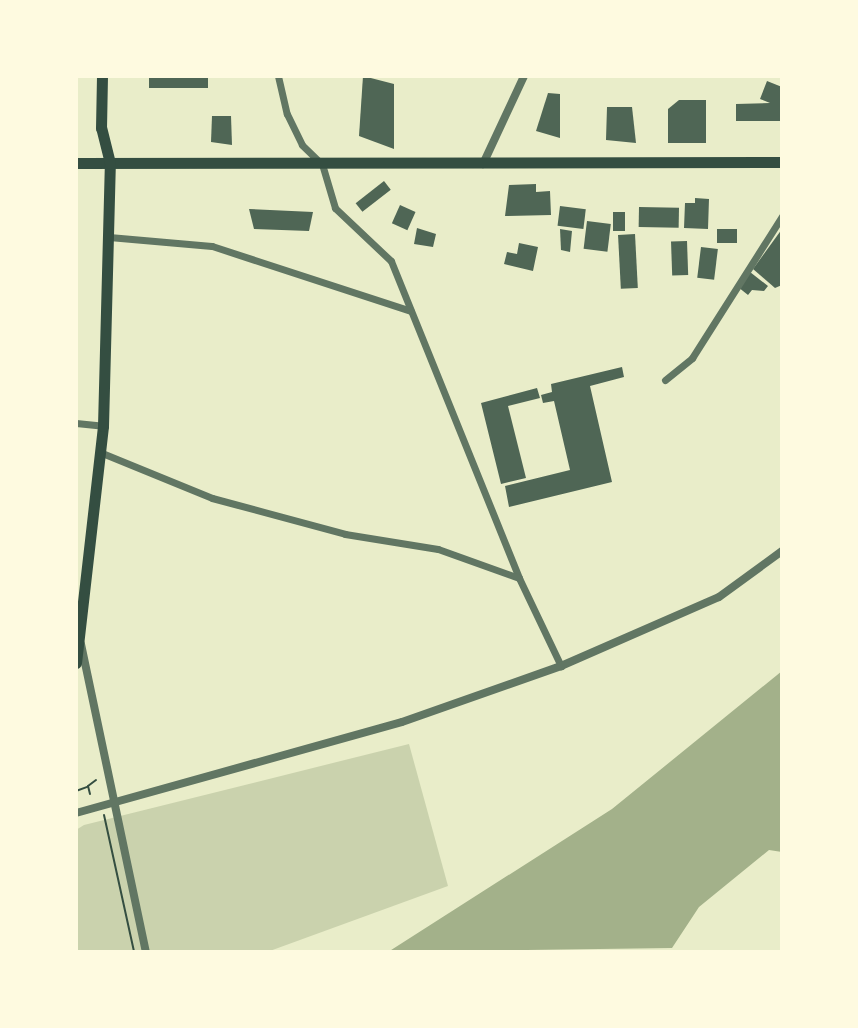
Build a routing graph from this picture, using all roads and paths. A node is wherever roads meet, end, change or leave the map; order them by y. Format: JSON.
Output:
{"nodes":[{"id":1,"x":102,"y":76,"type":"edge"},
{"id":2,"x":278,"y":76,"type":"edge"},
{"id":3,"x":524,"y":76,"type":"edge"},
{"id":4,"x":782,"y":162,"type":"edge"},
{"id":5,"x":76,"y":163,"type":"edge"},
{"id":6,"x":110,"y":163,"type":"junction"},
{"id":7,"x":322,"y":164,"type":"junction"},
{"id":8,"x":482,"y":164,"type":"junction"},
{"id":9,"x":782,"y":216,"type":"edge"},
{"id":10,"x":109,"y":237,"type":"junction"},
{"id":11,"x":411,"y":311,"type":"junction"},
{"id":12,"x":665,"y":380,"type":"dead end"},
{"id":13,"x":76,"y":423,"type":"edge"},
{"id":14,"x":103,"y":426,"type":"junction"},
{"id":15,"x":102,"y":453,"type":"junction"},
{"id":16,"x":782,"y":551,"type":"edge"},
{"id":17,"x":519,"y":578,"type":"junction"},
{"id":18,"x":80,"y":641,"type":"junction"},
{"id":19,"x":76,"y":663,"type":"edge"},
{"id":20,"x":561,"y":666,"type":"junction"},
{"id":21,"x":96,"y":780,"type":"dead end"},
{"id":22,"x":88,"y":786,"type":"junction"},
{"id":23,"x":76,"y":791,"type":"edge"},
{"id":24,"x":90,"y":794,"type":"dead end"},
{"id":25,"x":114,"y":806,"type":"junction"},
{"id":26,"x":76,"y":813,"type":"edge"},
{"id":27,"x":104,"y":813,"type":"dead end"},
{"id":28,"x":134,"y":952,"type":"edge"},
{"id":29,"x":146,"y":952,"type":"edge"}],
"edges":[{"from":1,"to":6,"type":"highway"},
{"from":2,"to":7,"type":"street"},
{"from":3,"to":8,"type":"street"},
{"from":4,"to":8,"type":"highway"},
{"from":5,"to":6,"type":"highway"},
{"from":6,"to":7,"type":"highway"},
{"from":6,"to":10,"type":"highway"},
{"from":7,"to":8,"type":"highway"},
{"from":7,"to":11,"type":"street"},
{"from":9,"to":12,"type":"street"},
{"from":10,"to":11,"type":"street"},
{"from":10,"to":14,"type":"highway"},
{"from":11,"to":17,"type":"street"},
{"from":13,"to":14,"type":"street"},
{"from":14,"to":15,"type":"highway"},
{"from":15,"to":17,"type":"street"},
{"from":15,"to":18,"type":"highway"},
{"from":16,"to":20,"type":"street"},
{"from":17,"to":20,"type":"street"},
{"from":18,"to":19,"type":"highway"},
{"from":18,"to":25,"type":"street"},
{"from":20,"to":25,"type":"street"},
{"from":21,"to":22,"type":"path"},
{"from":22,"to":23,"type":"path"},
{"from":22,"to":24,"type":"path"},
{"from":25,"to":26,"type":"street"},
{"from":25,"to":29,"type":"street"},
{"from":27,"to":28,"type":"path"}]}
